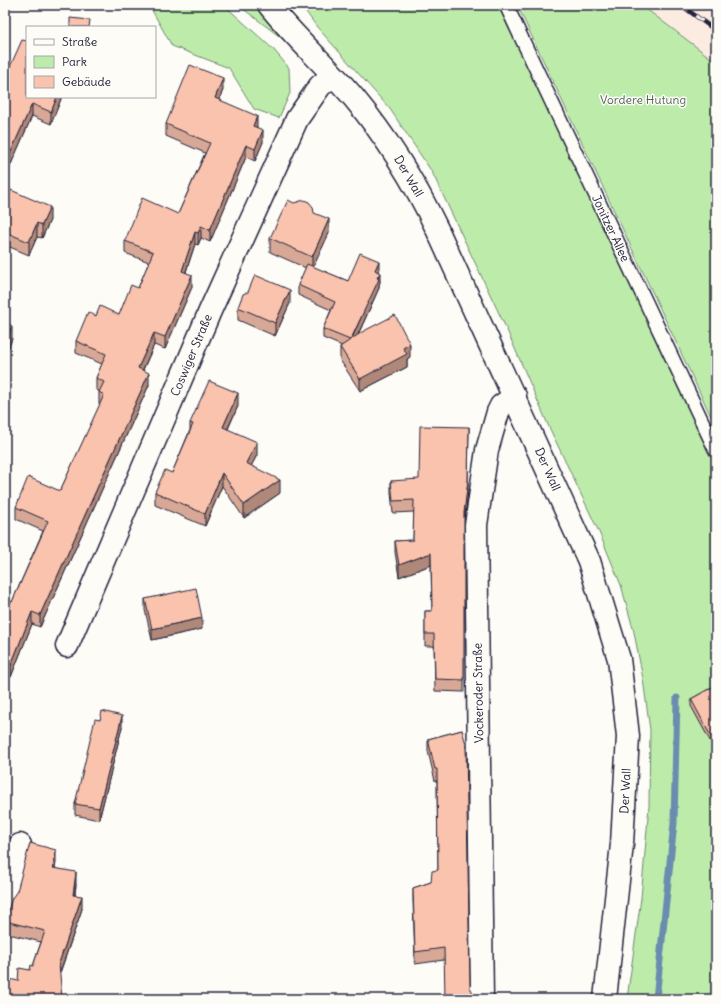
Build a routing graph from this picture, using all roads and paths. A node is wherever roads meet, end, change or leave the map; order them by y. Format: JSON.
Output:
{"nodes":[{"id":1,"x":269,"y":5,"type":"edge"},
{"id":2,"x":506,"y":5,"type":"edge"},
{"id":3,"x":333,"y":75,"type":"junction"},
{"id":4,"x":515,"y":396,"type":"junction"},
{"id":5,"x":716,"y":451,"type":"edge"},
{"id":6,"x":68,"y":646,"type":"dead end"},
{"id":7,"x":20,"y":845,"type":"dead end"},
{"id":8,"x":5,"y":900,"type":"edge"},
{"id":9,"x":482,"y":999,"type":"edge"},
{"id":10,"x":605,"y":999,"type":"edge"}],
"edges":[{"from":1,"to":3,"type":"street","name":"Der Wall"},
{"from":2,"to":5,"type":"lane","name":"Jonitzer Allee"},
{"from":3,"to":4,"type":"street","name":"Der Wall"},
{"from":3,"to":6,"type":"street","name":"Coswiger Straße"},
{"from":4,"to":9,"type":"street","name":"Vockeroder Straße"},
{"from":4,"to":10,"type":"street","name":"Der Wall"},
{"from":7,"to":8,"type":"street"}]}
